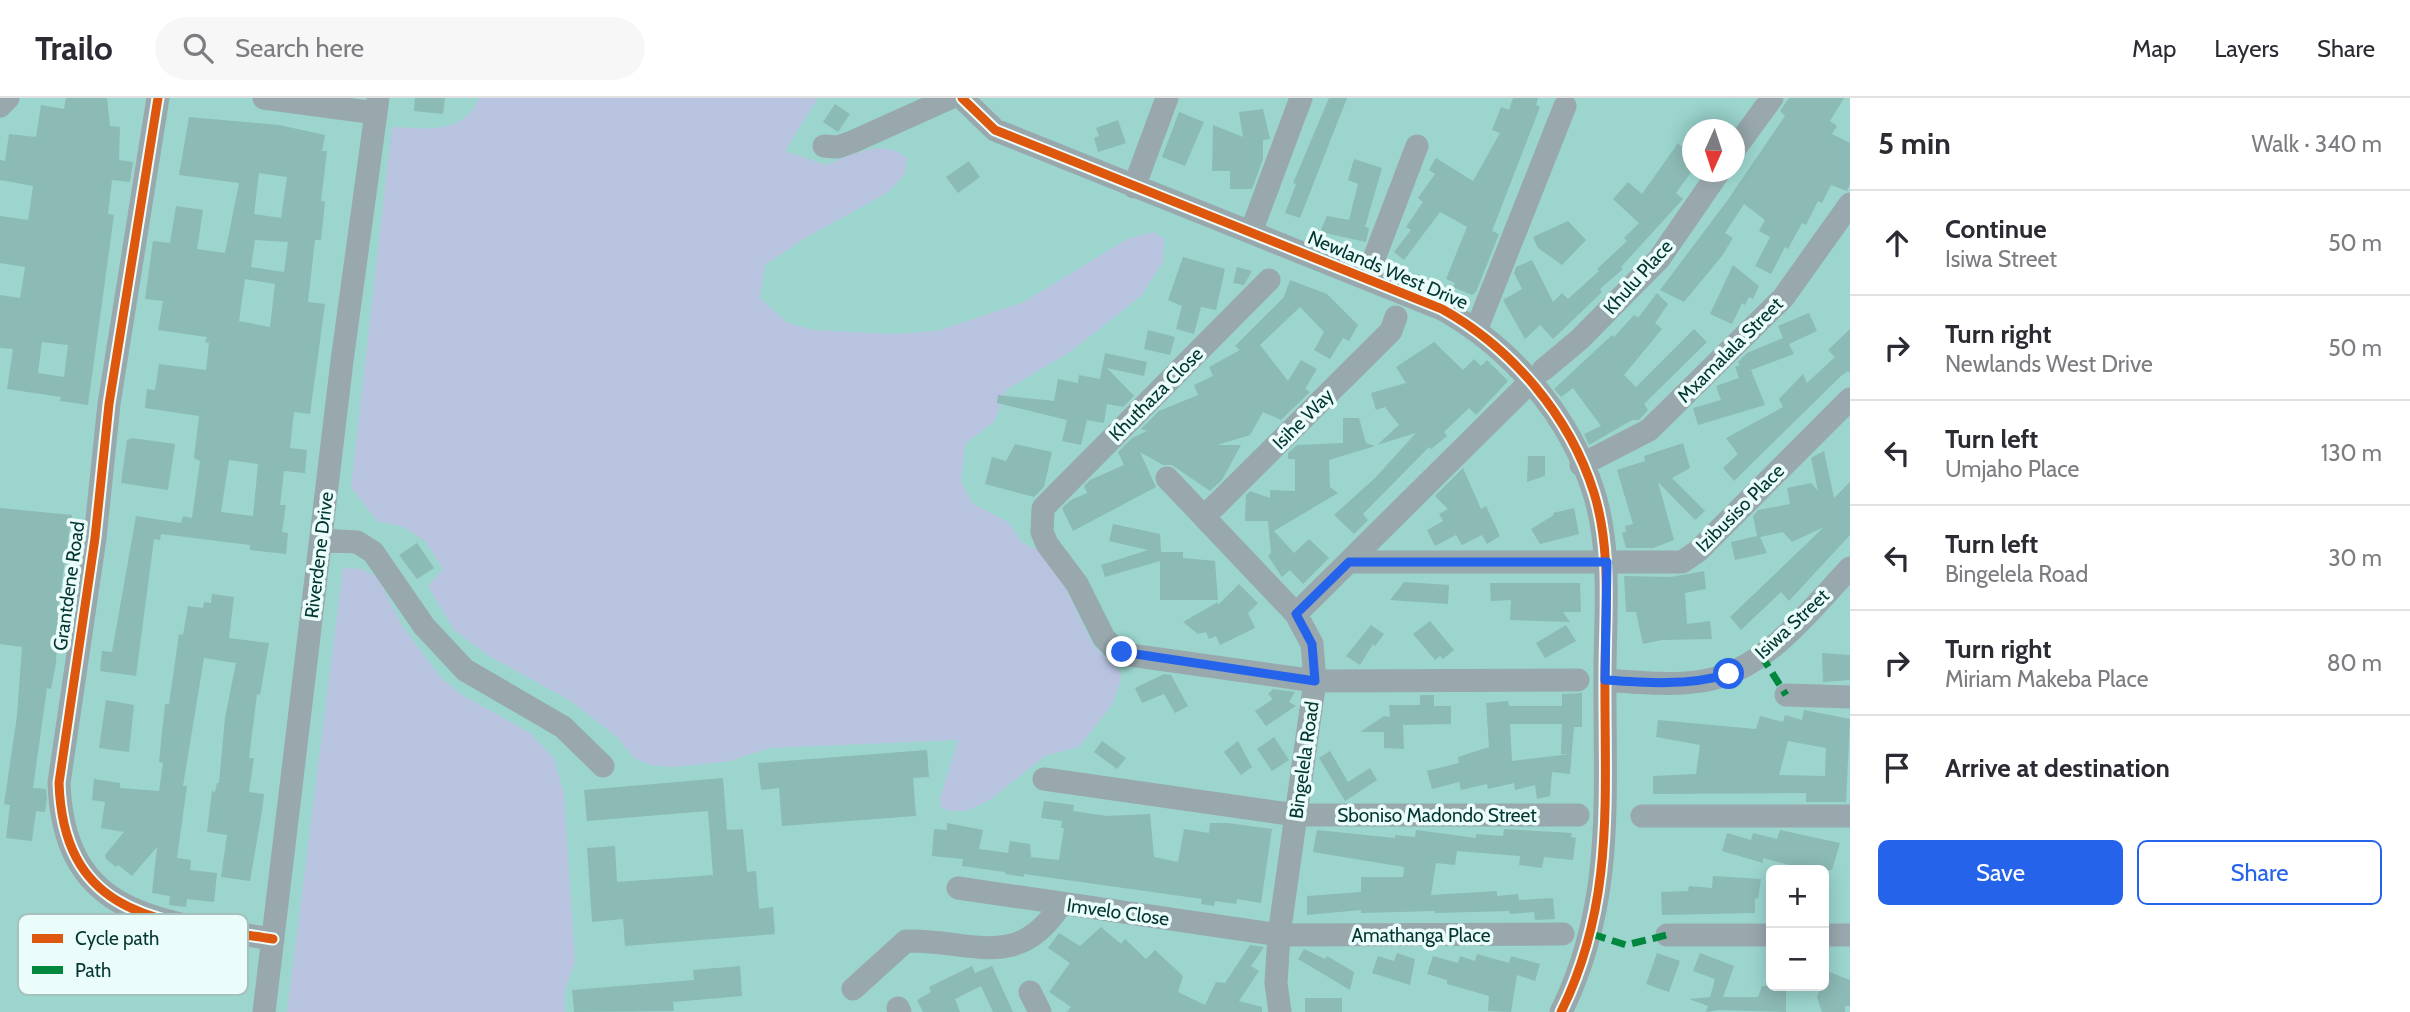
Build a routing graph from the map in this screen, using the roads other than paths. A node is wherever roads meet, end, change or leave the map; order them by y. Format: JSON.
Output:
{"nodes":[{"id":1,"x":7,"y":98,"type":"edge"},
{"id":2,"x":158,"y":98,"type":"edge"},
{"id":3,"x":264,"y":98,"type":"edge"},
{"id":4,"x":950,"y":98,"type":"edge"},
{"id":5,"x":962,"y":98,"type":"edge"},
{"id":6,"x":1167,"y":98,"type":"edge"},
{"id":7,"x":1301,"y":98,"type":"edge"},
{"id":8,"x":1772,"y":98,"type":"edge"},
{"id":9,"x":0,"y":106,"type":"edge"},
{"id":10,"x":377,"y":106,"type":"edge"},
{"id":11,"x":1566,"y":106,"type":"dead end"},
{"id":12,"x":1745,"y":135,"type":"edge"},
{"id":13,"x":824,"y":146,"type":"dead end"},
{"id":14,"x":1417,"y":146,"type":"dead end"},
{"id":15,"x":1712,"y":182,"type":"edge"},
{"id":16,"x":1134,"y":187,"type":"junction"},
{"id":17,"x":1846,"y":214,"type":"edge"},
{"id":18,"x":1251,"y":232,"type":"junction"},
{"id":19,"x":1367,"y":277,"type":"junction"},
{"id":20,"x":1269,"y":280,"type":"dead end"},
{"id":21,"x":1396,"y":317,"type":"dead end"},
{"id":22,"x":1478,"y":328,"type":"junction"},
{"id":23,"x":1537,"y":375,"type":"junction"},
{"id":24,"x":1850,"y":399,"type":"edge"},
{"id":25,"x":1581,"y":465,"type":"junction"},
{"id":26,"x":1167,"y":478,"type":"dead end"},
{"id":27,"x":1204,"y":517,"type":"junction"},
{"id":28,"x":321,"y":540,"type":"junction"},
{"id":29,"x":1349,"y":562,"type":"junction"},
{"id":30,"x":1607,"y":562,"type":"junction"},
{"id":31,"x":1850,"y":568,"type":"edge"},
{"id":32,"x":1296,"y":614,"type":"junction"},
{"id":33,"x":1578,"y":680,"type":"dead end"},
{"id":34,"x":1605,"y":680,"type":"junction"},
{"id":35,"x":1315,"y":681,"type":"junction"},
{"id":36,"x":1786,"y":695,"type":"dead end"},
{"id":37,"x":1850,"y":697,"type":"edge"},
{"id":38,"x":603,"y":766,"type":"dead end"},
{"id":39,"x":1044,"y":779,"type":"dead end"},
{"id":40,"x":1296,"y":815,"type":"junction"},
{"id":41,"x":1578,"y":815,"type":"dead end"},
{"id":42,"x":1642,"y":816,"type":"dead end"},
{"id":43,"x":1850,"y":816,"type":"edge"},
{"id":44,"x":958,"y":888,"type":"dead end"},
{"id":45,"x":1062,"y":904,"type":"junction"},
{"id":46,"x":143,"y":914,"type":"edge"},
{"id":47,"x":1563,"y":934,"type":"dead end"},
{"id":48,"x":248,"y":935,"type":"edge"},
{"id":49,"x":1279,"y":935,"type":"junction"},
{"id":50,"x":1667,"y":935,"type":"dead end"},
{"id":51,"x":1766,"y":935,"type":"edge"},
{"id":52,"x":1829,"y":935,"type":"edge"},
{"id":53,"x":1850,"y":935,"type":"edge"},
{"id":54,"x":273,"y":939,"type":"junction"},
{"id":55,"x":853,"y":989,"type":"dead end"},
{"id":56,"x":264,"y":1012,"type":"edge"},
{"id":57,"x":1280,"y":1012,"type":"edge"},
{"id":58,"x":1561,"y":1012,"type":"edge"}],
"edges":[{"from":1,"to":9,"type":"street"},
{"from":2,"to":46,"type":"street","name":"Grantdene Road"},
{"from":3,"to":10,"type":"street"},
{"from":4,"to":13,"type":"street"},
{"from":5,"to":16,"type":"street","name":"Newlands West Drive"},
{"from":6,"to":16,"type":"street"},
{"from":7,"to":18,"type":"street"},
{"from":8,"to":12,"type":"street"},
{"from":10,"to":28,"type":"street","name":"Riverdene Drive"},
{"from":11,"to":22,"type":"street"},
{"from":14,"to":19,"type":"street"},
{"from":15,"to":23,"type":"street","name":"Khulu Place"},
{"from":16,"to":18,"type":"street","name":"Newlands West Drive"},
{"from":17,"to":25,"type":"street","name":"Mxamalala Street"},
{"from":18,"to":19,"type":"street","name":"Newlands West Drive"},
{"from":19,"to":22,"type":"street","name":"Newlands West Drive"},
{"from":20,"to":35,"type":"street","name":"Khuthaza Close"},
{"from":21,"to":27,"type":"street","name":"Isihe Way"},
{"from":22,"to":23,"type":"street","name":"Newlands West Drive"},
{"from":23,"to":25,"type":"street","name":"Newlands West Drive"},
{"from":23,"to":29,"type":"street","name":"Khulu Place"},
{"from":24,"to":30,"type":"street","name":"Izibusiso Place"},
{"from":25,"to":30,"type":"street","name":"Newlands West Drive"},
{"from":26,"to":27,"type":"street","name":"Bingelela Road"},
{"from":27,"to":32,"type":"street","name":"Bingelela Road"},
{"from":28,"to":38,"type":"street"},
{"from":28,"to":54,"type":"street","name":"Riverdene Drive"},
{"from":29,"to":30,"type":"street","name":"Izibusiso Place"},
{"from":29,"to":32,"type":"street","name":"Khulu Place"},
{"from":30,"to":34,"type":"street","name":"Newlands West Drive"},
{"from":31,"to":34,"type":"street","name":"Isiwa Street"},
{"from":32,"to":35,"type":"street","name":"Bingelela Road"},
{"from":33,"to":35,"type":"street"},
{"from":34,"to":58,"type":"street","name":"Newlands West Drive"},
{"from":35,"to":40,"type":"street","name":"Bingelela Road"},
{"from":36,"to":37,"type":"street"},
{"from":39,"to":40,"type":"street","name":"Sboniso Madondo Street"},
{"from":40,"to":41,"type":"street","name":"Sboniso Madondo Street"},
{"from":40,"to":49,"type":"street","name":"Bingelela Road"},
{"from":42,"to":43,"type":"street"},
{"from":44,"to":45,"type":"street","name":"Imvelo Close"},
{"from":45,"to":49,"type":"street","name":"Imvelo Close"},
{"from":45,"to":55,"type":"street"},
{"from":47,"to":49,"type":"street","name":"Amathanga Place"},
{"from":48,"to":54,"type":"street","name":"Grantdene Road"},
{"from":49,"to":57,"type":"street","name":"Bingelela Road"},
{"from":50,"to":51,"type":"street"},
{"from":52,"to":53,"type":"street"},
{"from":54,"to":56,"type":"street","name":"Riverdene Drive"}]}
